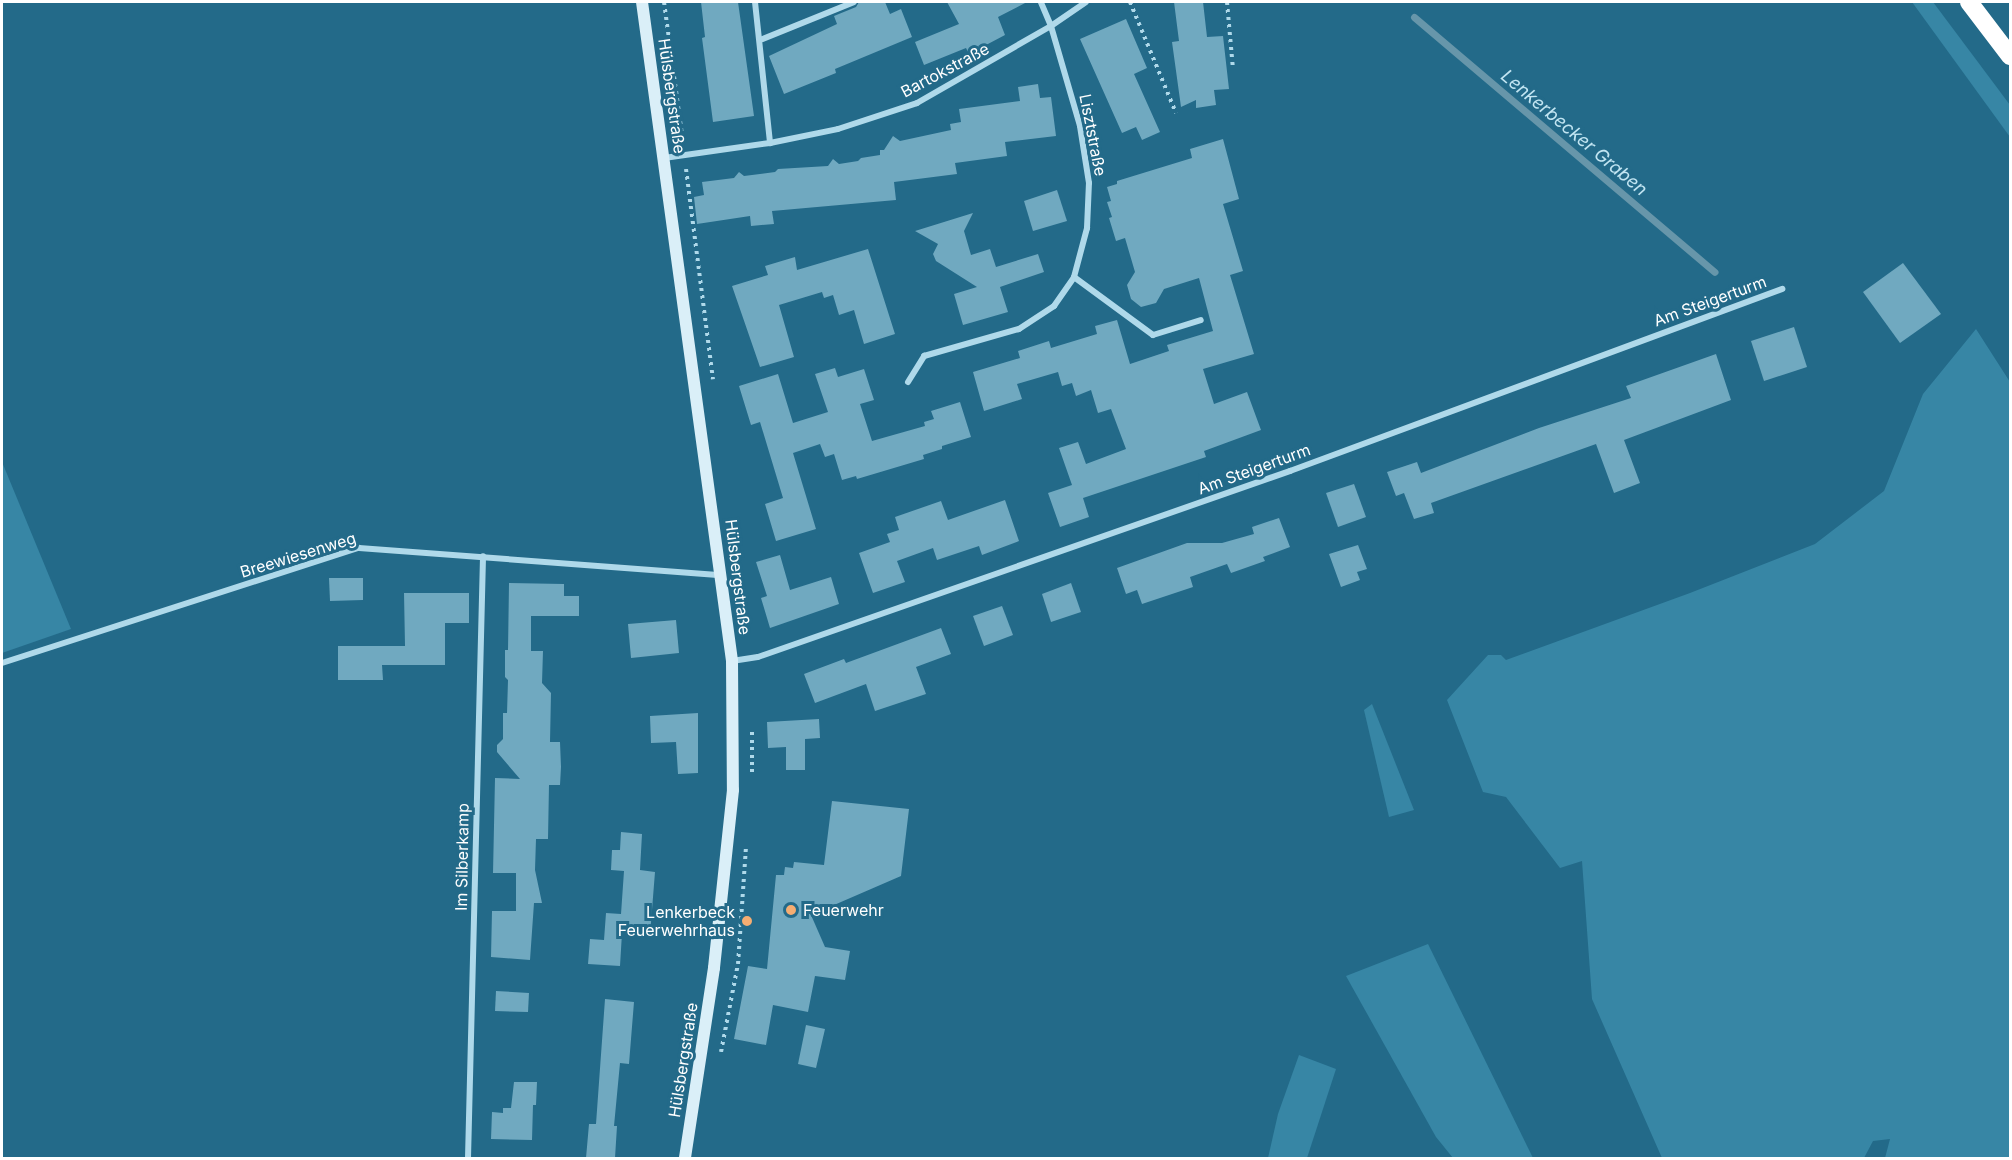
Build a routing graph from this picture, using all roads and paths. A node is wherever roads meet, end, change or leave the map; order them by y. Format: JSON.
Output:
{"nodes":[{"id":1,"x":642,"y":2,"type":"edge"},
{"id":2,"x":755,"y":2,"type":"edge"},
{"id":3,"x":854,"y":2,"type":"edge"},
{"id":4,"x":1041,"y":2,"type":"edge"},
{"id":5,"x":1086,"y":2,"type":"edge"},
{"id":6,"x":1130,"y":2,"type":"edge"},
{"id":7,"x":1227,"y":2,"type":"edge"},
{"id":8,"x":1969,"y":2,"type":"edge"},
{"id":9,"x":1052,"y":27,"type":"junction"},
{"id":10,"x":760,"y":40,"type":"junction"},
{"id":11,"x":2010,"y":57,"type":"edge"},
{"id":12,"x":1233,"y":69,"type":"dead end"},
{"id":13,"x":1176,"y":113,"type":"dead end"},
{"id":14,"x":770,"y":143,"type":"junction"},
{"id":15,"x":664,"y":158,"type":"junction"},
{"id":16,"x":1074,"y":277,"type":"junction"},
{"id":17,"x":1782,"y":290,"type":"dead end"},
{"id":18,"x":1201,"y":320,"type":"dead end"},
{"id":19,"x":908,"y":382,"type":"dead end"},
{"id":20,"x":483,"y":556,"type":"junction"},
{"id":21,"x":722,"y":575,"type":"junction"},
{"id":22,"x":732,"y":661,"type":"junction"},
{"id":23,"x":2,"y":663,"type":"edge"},
{"id":24,"x":468,"y":1158,"type":"edge"},
{"id":25,"x":685,"y":1158,"type":"edge"}],
"edges":[{"from":1,"to":15,"type":"street","name":"Hülsbergstraße"},
{"from":2,"to":10,"type":"street"},
{"from":3,"to":10,"type":"street"},
{"from":4,"to":9,"type":"street","name":"Lisztstraße"},
{"from":5,"to":9,"type":"street","name":"Bartokstraße"},
{"from":6,"to":13,"type":"path"},
{"from":7,"to":12,"type":"path"},
{"from":8,"to":11,"type":"highway"},
{"from":9,"to":14,"type":"street","name":"Bartokstraße"},
{"from":9,"to":16,"type":"street","name":"Lisztstraße"},
{"from":10,"to":14,"type":"street"},
{"from":14,"to":15,"type":"street","name":"Bartokstraße"},
{"from":15,"to":21,"type":"street","name":"Hülsbergstraße"},
{"from":16,"to":18,"type":"street"},
{"from":16,"to":19,"type":"street","name":"Lisztstraße"},
{"from":17,"to":22,"type":"street","name":"Am Steigerturm"},
{"from":20,"to":21,"type":"street","name":"Breewiesenweg"},
{"from":20,"to":23,"type":"street","name":"Breewiesenweg"},
{"from":20,"to":24,"type":"street","name":"Im Silberkamp"},
{"from":21,"to":22,"type":"street","name":"Hülsbergstraße"},
{"from":22,"to":25,"type":"street","name":"Hülsbergstraße"}]}
